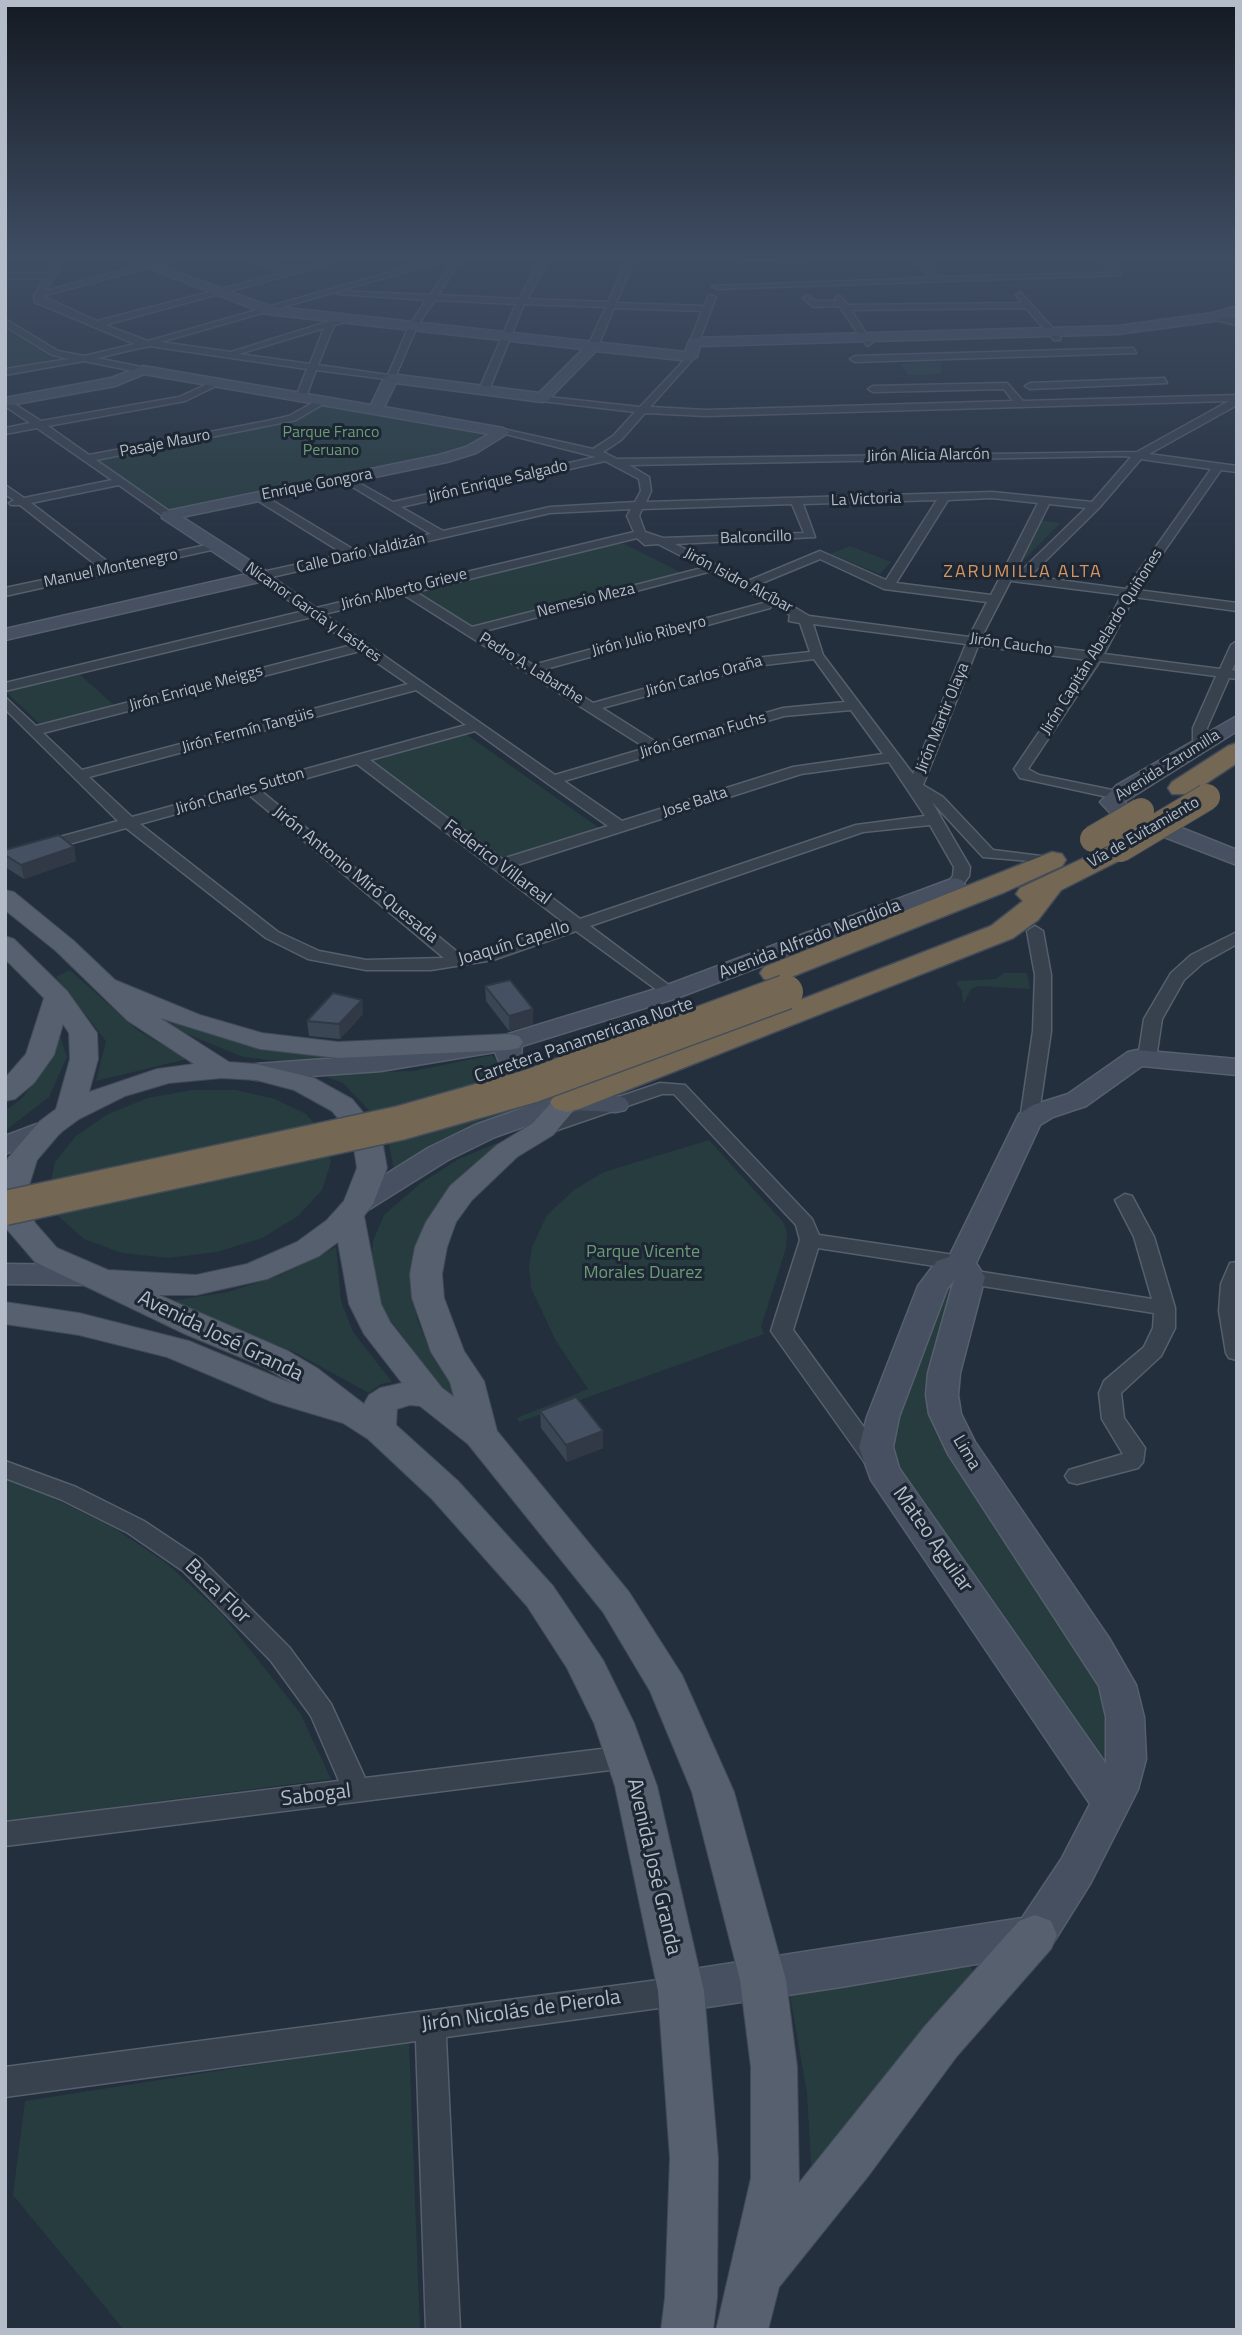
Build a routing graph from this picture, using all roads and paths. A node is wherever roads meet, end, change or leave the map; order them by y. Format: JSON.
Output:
{"nodes":[{"id":1,"x":29,"y":368,"type":"edge"},
{"id":2,"x":132,"y":368,"type":"edge"},
{"id":3,"x":313,"y":368,"type":"edge"},
{"id":4,"x":327,"y":368,"type":"edge"},
{"id":5,"x":395,"y":368,"type":"edge"},
{"id":6,"x":493,"y":368,"type":"edge"},
{"id":7,"x":571,"y":368,"type":"edge"},
{"id":8,"x":678,"y":368,"type":"edge"},
{"id":9,"x":143,"y":370,"type":"junction"},
{"id":10,"x":5,"y":372,"type":"edge"},
{"id":11,"x":391,"y":378,"type":"junction"},
{"id":12,"x":1164,"y":381,"type":"dead end"},
{"id":13,"x":217,"y":383,"type":"junction"},
{"id":14,"x":484,"y":390,"type":"junction"},
{"id":15,"x":873,"y":390,"type":"dead end"},
{"id":16,"x":301,"y":397,"type":"junction"},
{"id":17,"x":542,"y":398,"type":"junction"},
{"id":18,"x":1237,"y":400,"type":"edge"},
{"id":19,"x":323,"y":401,"type":"junction"},
{"id":20,"x":6,"y":402,"type":"edge"},
{"id":21,"x":1019,"y":403,"type":"junction"},
{"id":22,"x":1046,"y":403,"type":"junction"},
{"id":23,"x":376,"y":410,"type":"junction"},
{"id":24,"x":642,"y":410,"type":"junction"},
{"id":25,"x":38,"y":425,"type":"junction"},
{"id":26,"x":5,"y":431,"type":"edge"},
{"id":27,"x":503,"y":432,"type":"junction"},
{"id":28,"x":594,"y":452,"type":"junction"},
{"id":29,"x":1139,"y":455,"type":"junction"},
{"id":30,"x":605,"y":458,"type":"junction"},
{"id":31,"x":86,"y":459,"type":"junction"},
{"id":32,"x":618,"y":462,"type":"junction"},
{"id":33,"x":1218,"y":466,"type":"junction"},
{"id":34,"x":1237,"y":469,"type":"edge"},
{"id":35,"x":346,"y":480,"type":"junction"},
{"id":36,"x":120,"y":482,"type":"junction"},
{"id":37,"x":5,"y":488,"type":"edge"},
{"id":38,"x":259,"y":497,"type":"junction"},
{"id":39,"x":944,"y":497,"type":"junction"},
{"id":40,"x":1046,"y":499,"type":"junction"},
{"id":41,"x":23,"y":502,"type":"junction"},
{"id":42,"x":797,"y":503,"type":"junction"},
{"id":43,"x":5,"y":505,"type":"edge"},
{"id":44,"x":391,"y":506,"type":"junction"},
{"id":45,"x":1095,"y":506,"type":"junction"},
{"id":46,"x":636,"y":507,"type":"junction"},
{"id":47,"x":168,"y":515,"type":"junction"},
{"id":48,"x":641,"y":534,"type":"junction"},
{"id":49,"x":441,"y":535,"type":"junction"},
{"id":50,"x":662,"y":542,"type":"junction"},
{"id":51,"x":216,"y":546,"type":"junction"},
{"id":52,"x":355,"y":555,"type":"junction"},
{"id":53,"x":109,"y":569,"type":"junction"},
{"id":54,"x":702,"y":572,"type":"junction"},
{"id":55,"x":262,"y":576,"type":"junction"},
{"id":56,"x":1006,"y":576,"type":"junction"},
{"id":57,"x":1021,"y":578,"type":"junction"},
{"id":58,"x":5,"y":581,"type":"edge"},
{"id":59,"x":753,"y":584,"type":"junction"},
{"id":60,"x":888,"y":586,"type":"junction"},
{"id":61,"x":405,"y":590,"type":"junction"},
{"id":62,"x":11,"y":591,"type":"edge"},
{"id":63,"x":1130,"y":592,"type":"junction"},
{"id":64,"x":994,"y":599,"type":"junction"},
{"id":65,"x":766,"y":605,"type":"junction"},
{"id":66,"x":1237,"y":607,"type":"edge"},
{"id":67,"x":313,"y":612,"type":"junction"},
{"id":68,"x":786,"y":617,"type":"junction"},
{"id":69,"x":806,"y":619,"type":"junction"},
{"id":70,"x":842,"y":623,"type":"junction"},
{"id":71,"x":471,"y":631,"type":"junction"},
{"id":72,"x":5,"y":635,"type":"edge"},
{"id":73,"x":974,"y":640,"type":"junction"},
{"id":74,"x":1237,"y":645,"type":"edge"},
{"id":75,"x":359,"y":647,"type":"junction"},
{"id":76,"x":815,"y":652,"type":"junction"},
{"id":77,"x":1096,"y":657,"type":"junction"},
{"id":78,"x":532,"y":669,"type":"junction"},
{"id":79,"x":1230,"y":674,"type":"edge"},
{"id":80,"x":416,"y":686,"type":"junction"},
{"id":81,"x":5,"y":687,"type":"edge"},
{"id":82,"x":5,"y":701,"type":"edge"},
{"id":83,"x":856,"y":705,"type":"junction"},
{"id":84,"x":592,"y":707,"type":"junction"},
{"id":85,"x":1237,"y":722,"type":"edge"},
{"id":86,"x":475,"y":727,"type":"junction"},
{"id":87,"x":33,"y":731,"type":"junction"},
{"id":88,"x":1200,"y":745,"type":"junction"},
{"id":89,"x":657,"y":749,"type":"junction"},
{"id":90,"x":1237,"y":751,"type":"edge"},
{"id":91,"x":894,"y":757,"type":"junction"},
{"id":92,"x":359,"y":759,"type":"junction"},
{"id":93,"x":79,"y":775,"type":"junction"},
{"id":94,"x":1237,"y":777,"type":"edge"},
{"id":95,"x":552,"y":780,"type":"junction"},
{"id":96,"x":915,"y":787,"type":"junction"},
{"id":97,"x":250,"y":789,"type":"junction"},
{"id":98,"x":1117,"y":795,"type":"junction"},
{"id":99,"x":934,"y":820,"type":"junction"},
{"id":100,"x":130,"y":823,"type":"junction"},
{"id":101,"x":620,"y":827,"type":"junction"},
{"id":102,"x":5,"y":857,"type":"edge"},
{"id":103,"x":1237,"y":858,"type":"edge"},
{"id":104,"x":500,"y":865,"type":"junction"},
{"id":105,"x":1049,"y":867,"type":"junction"},
{"id":106,"x":954,"y":885,"type":"junction"},
{"id":107,"x":5,"y":897,"type":"edge"},
{"id":108,"x":579,"y":925,"type":"junction"},
{"id":109,"x":1035,"y":931,"type":"dead end"},
{"id":110,"x":1237,"y":937,"type":"edge"},
{"id":111,"x":5,"y":944,"type":"edge"},
{"id":112,"x":75,"y":956,"type":"junction"},
{"id":113,"x":459,"y":962,"type":"junction"},
{"id":114,"x":33,"y":972,"type":"junction"},
{"id":115,"x":780,"y":983,"type":"junction"},
{"id":116,"x":103,"y":984,"type":"junction"},
{"id":117,"x":667,"y":993,"type":"junction"},
{"id":118,"x":58,"y":997,"type":"junction"},
{"id":119,"x":509,"y":1042,"type":"junction"},
{"id":120,"x":1147,"y":1058,"type":"junction"},
{"id":121,"x":1237,"y":1068,"type":"edge"},
{"id":122,"x":222,"y":1070,"type":"junction"},
{"id":123,"x":256,"y":1072,"type":"junction"},
{"id":124,"x":5,"y":1093,"type":"edge"},
{"id":125,"x":567,"y":1102,"type":"junction"},
{"id":126,"x":616,"y":1104,"type":"junction"},
{"id":127,"x":59,"y":1120,"type":"junction"},
{"id":128,"x":1029,"y":1120,"type":"junction"},
{"id":129,"x":543,"y":1129,"type":"junction"},
{"id":130,"x":5,"y":1146,"type":"edge"},
{"id":131,"x":5,"y":1186,"type":"edge"},
{"id":132,"x":1125,"y":1200,"type":"dead end"},
{"id":133,"x":5,"y":1208,"type":"edge"},
{"id":134,"x":353,"y":1210,"type":"junction"},
{"id":135,"x":810,"y":1240,"type":"junction"},
{"id":136,"x":1237,"y":1268,"type":"edge"},
{"id":137,"x":966,"y":1270,"type":"junction"},
{"id":138,"x":5,"y":1274,"type":"edge"},
{"id":139,"x":95,"y":1278,"type":"junction"},
{"id":140,"x":1165,"y":1308,"type":"junction"},
{"id":141,"x":5,"y":1313,"type":"edge"},
{"id":142,"x":1237,"y":1353,"type":"edge"},
{"id":143,"x":430,"y":1396,"type":"junction"},
{"id":144,"x":372,"y":1425,"type":"junction"},
{"id":145,"x":480,"y":1435,"type":"junction"},
{"id":146,"x":5,"y":1469,"type":"edge"},
{"id":147,"x":883,"y":1471,"type":"junction"},
{"id":148,"x":1077,"y":1476,"type":"dead end"},
{"id":149,"x":626,"y":1757,"type":"junction"},
{"id":150,"x":357,"y":1791,"type":"junction"},
{"id":151,"x":1111,"y":1803,"type":"junction"},
{"id":152,"x":5,"y":1835,"type":"edge"},
{"id":153,"x":1035,"y":1935,"type":"junction"},
{"id":154,"x":763,"y":1980,"type":"junction"},
{"id":155,"x":681,"y":1991,"type":"junction"},
{"id":156,"x":430,"y":2024,"type":"junction"},
{"id":157,"x":5,"y":2082,"type":"edge"},
{"id":158,"x":757,"y":2273,"type":"junction"},
{"id":159,"x":443,"y":2330,"type":"edge"},
{"id":160,"x":687,"y":2330,"type":"edge"},
{"id":161,"x":742,"y":2330,"type":"edge"}],
"edges":[{"from":1,"to":10,"type":"street"},
{"from":2,"to":9,"type":"street"},
{"from":3,"to":16,"type":"street"},
{"from":4,"to":11,"type":"street"},
{"from":5,"to":11,"type":"street"},
{"from":6,"to":14,"type":"street"},
{"from":7,"to":17,"type":"street"},
{"from":8,"to":24,"type":"street"},
{"from":9,"to":13,"type":"street"},
{"from":9,"to":20,"type":"street"},
{"from":11,"to":14,"type":"street"},
{"from":11,"to":23,"type":"street"},
{"from":12,"to":22,"type":"street"},
{"from":13,"to":16,"type":"street"},
{"from":13,"to":25,"type":"street"},
{"from":14,"to":17,"type":"street"},
{"from":15,"to":21,"type":"street"},
{"from":16,"to":19,"type":"street"},
{"from":17,"to":24,"type":"street"},
{"from":18,"to":22,"type":"street"},
{"from":18,"to":29,"type":"street"},
{"from":19,"to":23,"type":"street"},
{"from":19,"to":31,"type":"street","name":"Pasaje Mauro"},
{"from":20,"to":25,"type":"street","name":"Nicanor García y Lastres"},
{"from":21,"to":22,"type":"street"},
{"from":21,"to":24,"type":"street"},
{"from":23,"to":27,"type":"street"},
{"from":24,"to":28,"type":"street"},
{"from":25,"to":26,"type":"street"},
{"from":25,"to":31,"type":"street","name":"Nicanor García y Lastres"},
{"from":27,"to":28,"type":"street"},
{"from":27,"to":35,"type":"street","name":"Enrique Gongora"},
{"from":28,"to":30,"type":"street"},
{"from":29,"to":32,"type":"street","name":"Jirón Alicia Alarcón"},
{"from":29,"to":33,"type":"street","name":"Jirón Alicia Alarcón"},
{"from":29,"to":45,"type":"street"},
{"from":30,"to":32,"type":"street"},
{"from":30,"to":44,"type":"street","name":"Jirón Enrique Salgado"},
{"from":31,"to":36,"type":"street","name":"Nicanor García y Lastres"},
{"from":32,"to":46,"type":"street"},
{"from":33,"to":34,"type":"street","name":"Jirón Alicia Alarcón"},
{"from":33,"to":63,"type":"street","name":"Jirón Capitán Abelardo Quiñones"},
{"from":35,"to":38,"type":"street","name":"Enrique Gongora"},
{"from":35,"to":44,"type":"street"},
{"from":36,"to":41,"type":"street"},
{"from":36,"to":47,"type":"street","name":"Nicanor García y Lastres"},
{"from":37,"to":41,"type":"street"},
{"from":38,"to":47,"type":"street","name":"Enrique Gongora"},
{"from":38,"to":52,"type":"street"},
{"from":39,"to":40,"type":"street","name":"La Victoria"},
{"from":39,"to":42,"type":"street","name":"La Victoria"},
{"from":39,"to":60,"type":"street"},
{"from":40,"to":45,"type":"street","name":"La Victoria"},
{"from":40,"to":56,"type":"street","name":"Jirón Martir Olaya"},
{"from":41,"to":43,"type":"street"},
{"from":41,"to":53,"type":"street"},
{"from":42,"to":46,"type":"street","name":"La Victoria"},
{"from":42,"to":50,"type":"street","name":"Balconcillo"},
{"from":44,"to":49,"type":"street"},
{"from":45,"to":57,"type":"street"},
{"from":46,"to":48,"type":"street"},
{"from":46,"to":49,"type":"street","name":"Calle Darío Valdizán"},
{"from":47,"to":51,"type":"street","name":"Nicanor García y Lastres"},
{"from":48,"to":50,"type":"street","name":"Jirón Isidro Alcíbar"},
{"from":48,"to":54,"type":"street","name":"Jirón Isidro Alcíbar"},
{"from":48,"to":61,"type":"street","name":"Jirón Alberto Grieve"},
{"from":49,"to":52,"type":"street","name":"Calle Darío Valdizán"},
{"from":50,"to":59,"type":"street","name":"Jirón Isidro Alcíbar"},
{"from":51,"to":53,"type":"street","name":"Manuel Montenegro"},
{"from":51,"to":55,"type":"street","name":"Nicanor García y Lastres"},
{"from":52,"to":55,"type":"street","name":"Calle Darío Valdizán"},
{"from":53,"to":62,"type":"street","name":"Manuel Montenegro"},
{"from":54,"to":65,"type":"street","name":"Jirón Isidro Alcíbar"},
{"from":54,"to":71,"type":"street","name":"Nemesio Meza"},
{"from":55,"to":67,"type":"street","name":"Nicanor García y Lastres"},
{"from":55,"to":72,"type":"street","name":"Calle Darío Valdizán"},
{"from":56,"to":57,"type":"street"},
{"from":56,"to":64,"type":"street","name":"Jirón Martir Olaya"},
{"from":57,"to":63,"type":"street"},
{"from":58,"to":62,"type":"street"},
{"from":59,"to":60,"type":"street"},
{"from":59,"to":69,"type":"street","name":"Jirón Isidro Alcíbar"},
{"from":59,"to":70,"type":"street"},
{"from":60,"to":64,"type":"street"},
{"from":61,"to":67,"type":"street","name":"Jirón Alberto Grieve"},
{"from":61,"to":71,"type":"street","name":"Pedro A. Labarthe"},
{"from":63,"to":66,"type":"street"},
{"from":63,"to":77,"type":"street","name":"Jirón Capitán Abelardo Quiñones"},
{"from":64,"to":73,"type":"street","name":"Jirón Martir Olaya"},
{"from":65,"to":68,"type":"street","name":"Jirón Isidro Alcíbar"},
{"from":65,"to":78,"type":"street","name":"Jirón Julio Ribeyro"},
{"from":67,"to":75,"type":"street","name":"Nicanor García y Lastres"},
{"from":67,"to":81,"type":"street","name":"Jirón Alberto Grieve"},
{"from":68,"to":69,"type":"street","name":"Jirón Caucho"},
{"from":68,"to":76,"type":"street","name":"Jirón Isidro Alcíbar"},
{"from":69,"to":70,"type":"street","name":"Jirón Caucho"},
{"from":69,"to":76,"type":"street","name":"Jirón Isidro Alcíbar"},
{"from":70,"to":73,"type":"street","name":"Jirón Caucho"},
{"from":71,"to":78,"type":"street","name":"Pedro A. Labarthe"},
{"from":73,"to":77,"type":"street","name":"Jirón Caucho"},
{"from":73,"to":96,"type":"street","name":"Jirón Martir Olaya"},
{"from":74,"to":79,"type":"street"},
{"from":75,"to":80,"type":"street","name":"Nicanor García y Lastres"},
{"from":75,"to":87,"type":"street","name":"Jirón Enrique Meiggs"},
{"from":76,"to":83,"type":"street","name":"Jirón Isidro Alcíbar"},
{"from":76,"to":84,"type":"street","name":"Jirón Carlos Oraña"},
{"from":77,"to":79,"type":"street","name":"Jirón Caucho"},
{"from":77,"to":98,"type":"street","name":"Jirón Capitán Abelardo Quiñones"},
{"from":78,"to":84,"type":"street","name":"Pedro A. Labarthe"},
{"from":79,"to":88,"type":"street"},
{"from":80,"to":86,"type":"street","name":"Nicanor García y Lastres"},
{"from":80,"to":93,"type":"street","name":"Jirón Fermín Tangüis"},
{"from":82,"to":87,"type":"street","name":"Joaquín Capello"},
{"from":83,"to":89,"type":"street","name":"Jirón German Fuchs"},
{"from":83,"to":91,"type":"street","name":"Jirón Isidro Alcíbar"},
{"from":84,"to":89,"type":"street","name":"Pedro A. Labarthe"},
{"from":85,"to":88,"type":"street","name":"Avenida Zarumilla"},
{"from":86,"to":92,"type":"street","name":"Jirón Charles Sutton"},
{"from":86,"to":95,"type":"street","name":"Nicanor García y Lastres"},
{"from":87,"to":93,"type":"street","name":"Joaquín Capello"},
{"from":88,"to":98,"type":"street","name":"Avenida Zarumilla"},
{"from":89,"to":95,"type":"street","name":"Jirón German Fuchs"},
{"from":90,"to":105,"type":"highway","name":"Vía de Evitamiento","bridge":true},
{"from":91,"to":96,"type":"street","name":"Jirón Isidro Alcíbar"},
{"from":91,"to":101,"type":"street","name":"Jose Balta"},
{"from":92,"to":97,"type":"street","name":"Jirón Charles Sutton"},
{"from":92,"to":104,"type":"street","name":"Federico Villareal"},
{"from":93,"to":100,"type":"street","name":"Joaquín Capello"},
{"from":94,"to":105,"type":"highway","name":"Vía de Evitamiento","bridge":true},
{"from":95,"to":101,"type":"street","name":"Nicanor García y Lastres"},
{"from":96,"to":99,"type":"street","name":"Jirón Isidro Alcíbar"},
{"from":96,"to":105,"type":"street","name":"Jirón Isidro Alcíbar"},
{"from":97,"to":100,"type":"street","name":"Jirón Charles Sutton"},
{"from":97,"to":113,"type":"street","name":"Jirón Antonio Miró Quesada"},
{"from":98,"to":103,"type":"street","name":"Avenida Zarumilla"},
{"from":99,"to":106,"type":"street","name":"Jirón Isidro Alcíbar"},
{"from":99,"to":108,"type":"street","name":"Joaquín Capello"},
{"from":100,"to":102,"type":"street","name":"Jirón Charles Sutton"},
{"from":100,"to":113,"type":"street","name":"Joaquín Capello"},
{"from":101,"to":104,"type":"street","name":"Jose Balta"},
{"from":104,"to":108,"type":"street","name":"Federico Villareal"},
{"from":105,"to":106,"type":"highway"},
{"from":105,"to":115,"type":"highway","name":"Carretera Panamericana Norte"},
{"from":105,"to":125,"type":"highway"},
{"from":106,"to":117,"type":"street","name":"Avenida Alfredo Mendiola"},
{"from":107,"to":112,"type":"main road"},
{"from":108,"to":113,"type":"street","name":"Joaquín Capello"},
{"from":108,"to":117,"type":"street","name":"Federico Villareal"},
{"from":109,"to":128,"type":"street","name":"Lima"},
{"from":110,"to":120,"type":"street"},
{"from":111,"to":114,"type":"main road"},
{"from":112,"to":114,"type":"main road"},
{"from":112,"to":116,"type":"main road"},
{"from":114,"to":118,"type":"main road"},
{"from":115,"to":131,"type":"highway","name":"Carretera Panamericana Norte"},
{"from":115,"to":133,"type":"highway","name":"Carretera Panamericana Norte","bridge":true},
{"from":116,"to":119,"type":"main road"},
{"from":116,"to":122,"type":"main road"},
{"from":117,"to":119,"type":"street","name":"Avenida Alfredo Mendiola"},
{"from":118,"to":124,"type":"main road"},
{"from":118,"to":127,"type":"main road"},
{"from":119,"to":123,"type":"street","name":"Avenida Alfredo Mendiola"},
{"from":119,"to":125,"type":"street"},
{"from":120,"to":121,"type":"street"},
{"from":120,"to":128,"type":"street"},
{"from":122,"to":123,"type":"main road"},
{"from":122,"to":127,"type":"main road"},
{"from":123,"to":134,"type":"main road"},
{"from":125,"to":126,"type":"street"},
{"from":125,"to":129,"type":"main road"},
{"from":125,"to":134,"type":"street"},
{"from":126,"to":129,"type":"street"},
{"from":126,"to":135,"type":"street"},
{"from":127,"to":130,"type":"street"},
{"from":127,"to":139,"type":"main road","name":"Avenida José Granda"},
{"from":128,"to":137,"type":"street","name":"Lima"},
{"from":129,"to":145,"type":"main road"},
{"from":132,"to":140,"type":"street"},
{"from":134,"to":139,"type":"main road"},
{"from":134,"to":143,"type":"main road"},
{"from":135,"to":137,"type":"street"},
{"from":135,"to":147,"type":"street"},
{"from":136,"to":142,"type":"street"},
{"from":137,"to":140,"type":"street"},
{"from":137,"to":147,"type":"street","name":"Mateo Aguilar"},
{"from":137,"to":151,"type":"street","name":"Lima"},
{"from":138,"to":139,"type":"street"},
{"from":139,"to":144,"type":"main road","name":"Avenida José Granda"},
{"from":140,"to":148,"type":"street"},
{"from":141,"to":144,"type":"main road"},
{"from":143,"to":144,"type":"main road"},
{"from":143,"to":145,"type":"main road"},
{"from":144,"to":149,"type":"main road","name":"Avenida José Granda"},
{"from":145,"to":154,"type":"main road"},
{"from":146,"to":150,"type":"street","name":"Baca Flor"},
{"from":147,"to":151,"type":"street","name":"Mateo Aguilar"},
{"from":149,"to":150,"type":"street","name":"Sabogal"},
{"from":149,"to":155,"type":"main road","name":"Avenida José Granda"},
{"from":150,"to":152,"type":"street","name":"Sabogal"},
{"from":151,"to":153,"type":"street","name":"Lima"},
{"from":153,"to":154,"type":"street","name":"Jirón Nicolás de Pierola"},
{"from":153,"to":158,"type":"main road"},
{"from":154,"to":155,"type":"street","name":"Jirón Nicolás de Pierola"},
{"from":154,"to":158,"type":"main road"},
{"from":155,"to":156,"type":"street","name":"Jirón Nicolás de Pierola"},
{"from":155,"to":160,"type":"main road","name":"Avenida José Granda"},
{"from":156,"to":157,"type":"street","name":"Jirón Nicolás de Pierola"},
{"from":156,"to":159,"type":"street"},
{"from":158,"to":161,"type":"main road"}]}
